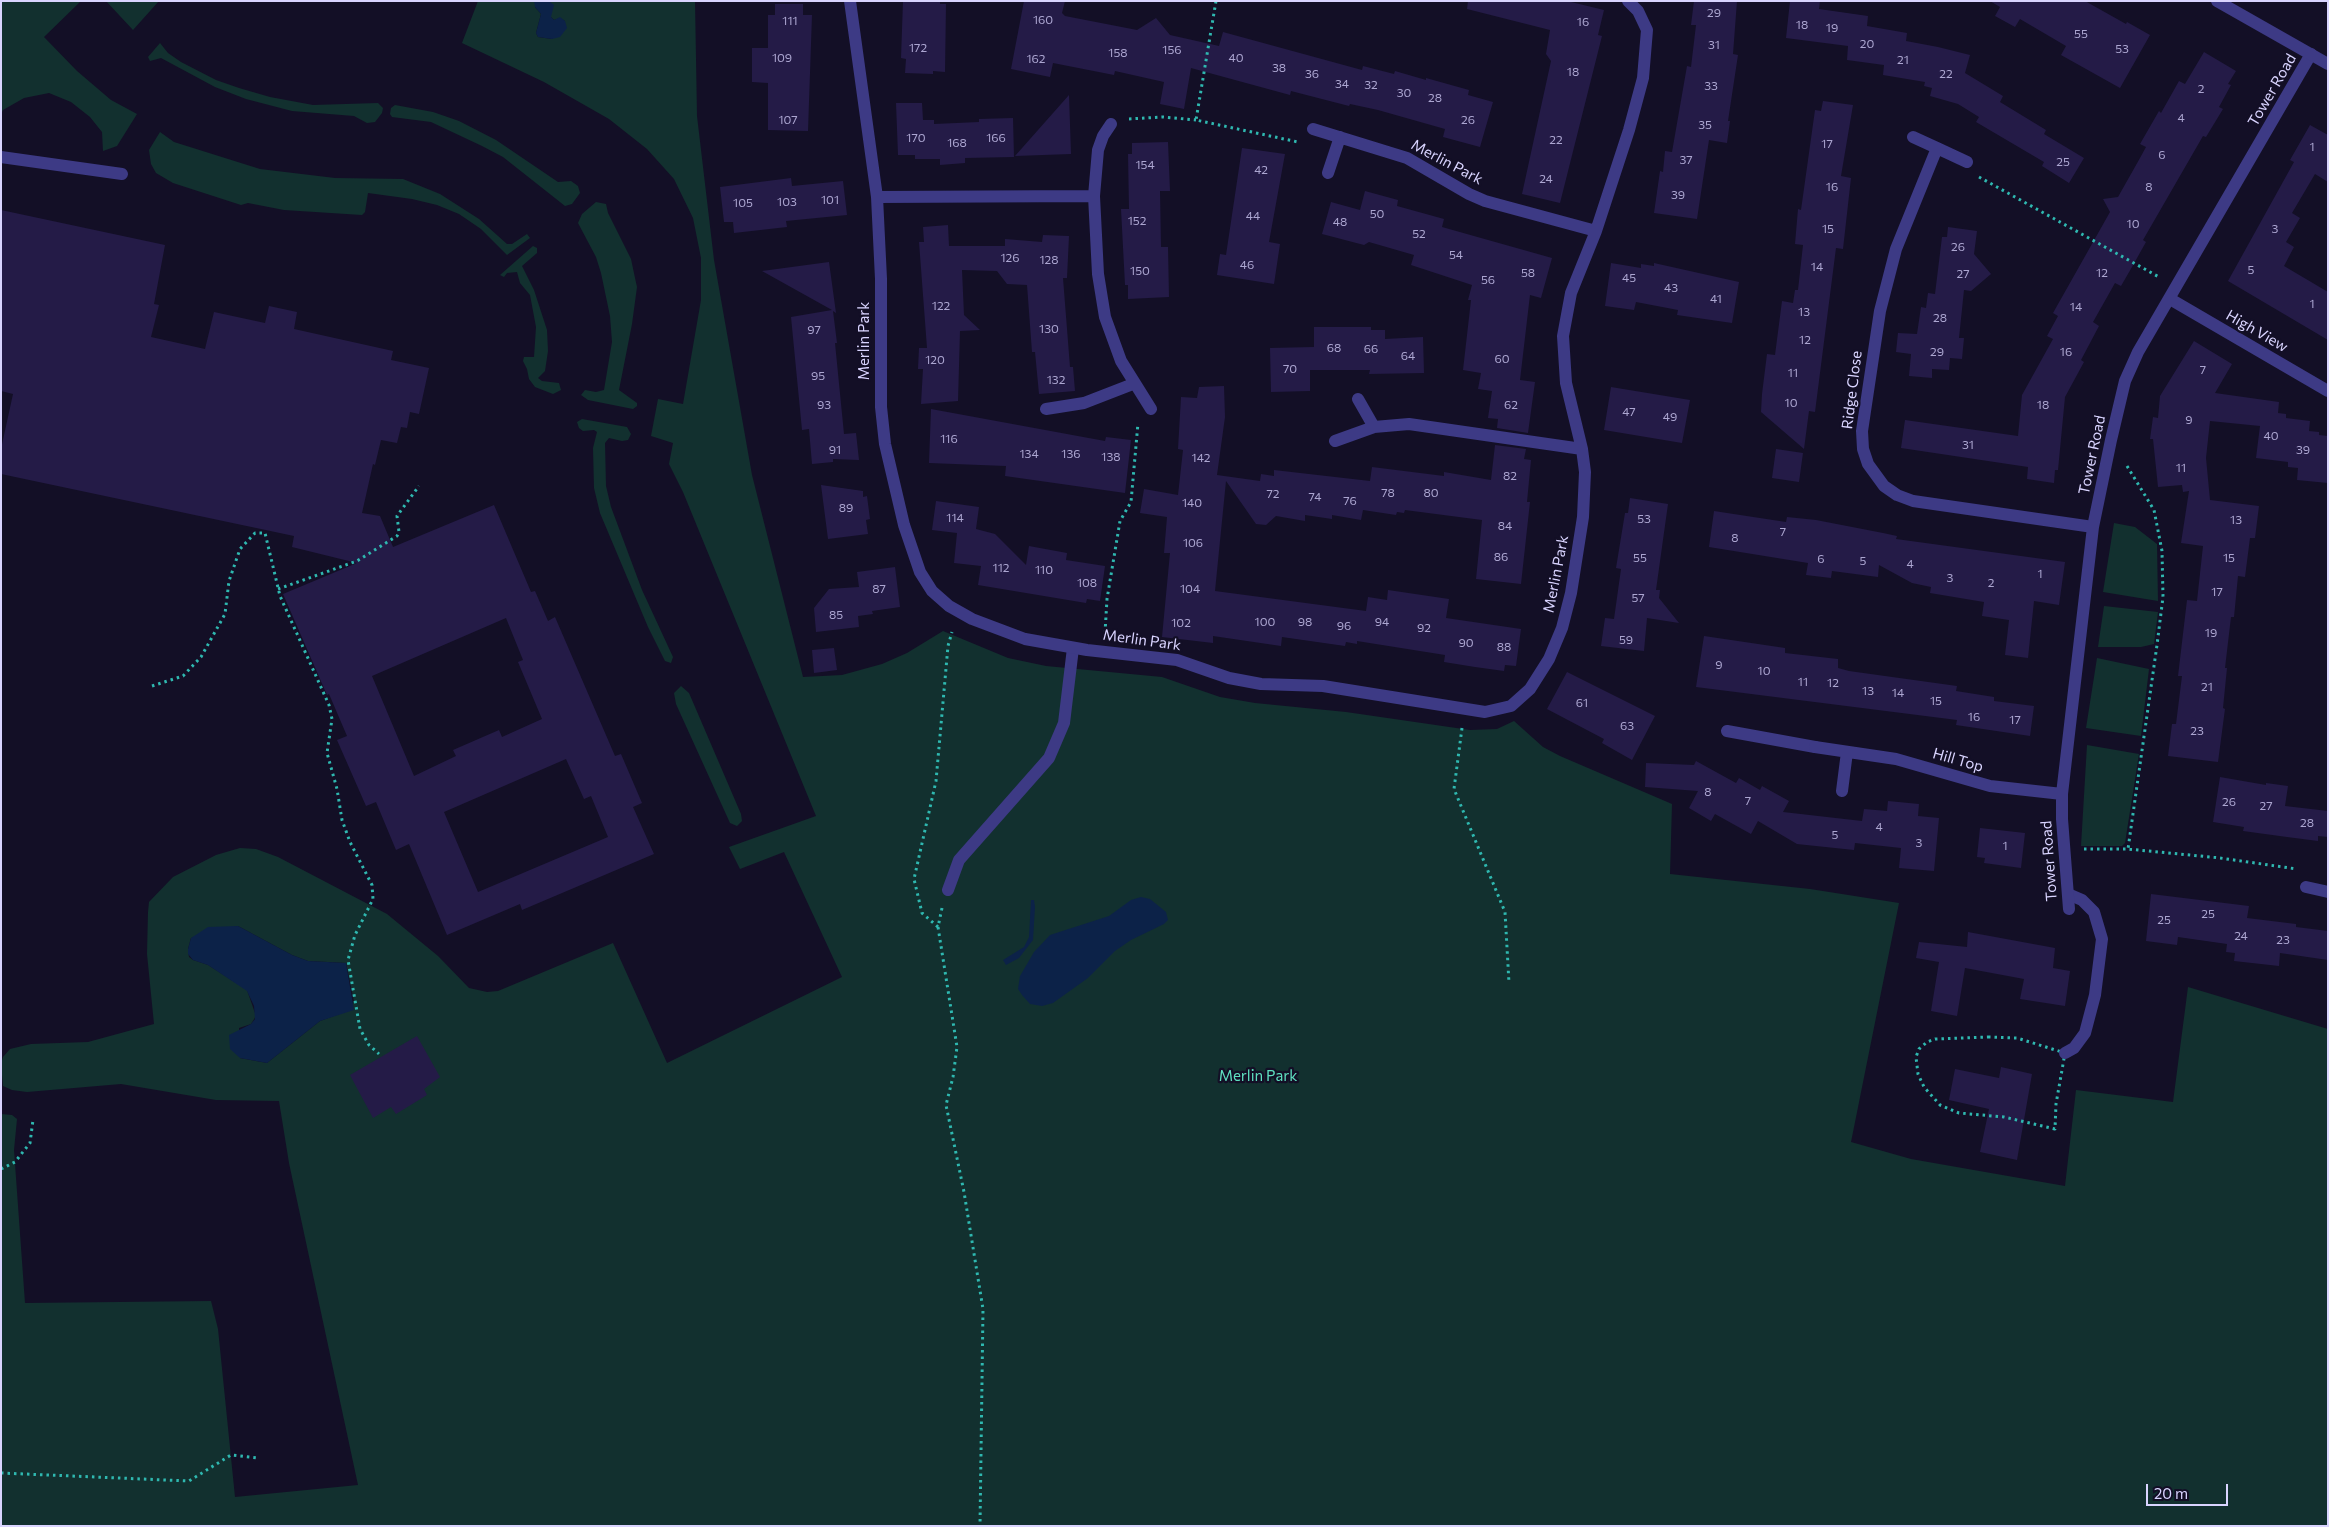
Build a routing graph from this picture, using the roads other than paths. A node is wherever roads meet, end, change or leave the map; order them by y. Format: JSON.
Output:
{"nodes":[{"id":1,"x":850,"y":1,"type":"edge"},
{"id":2,"x":2217,"y":1,"type":"edge"},
{"id":3,"x":1630,"y":2,"type":"edge"},
{"id":4,"x":2311,"y":54,"type":"junction"},
{"id":5,"x":2328,"y":64,"type":"edge"},
{"id":6,"x":1111,"y":124,"type":"road end"},
{"id":7,"x":1313,"y":129,"type":"road end"},
{"id":8,"x":1913,"y":137,"type":"dead end"},
{"id":9,"x":1340,"y":138,"type":"junction"},
{"id":10,"x":1937,"y":148,"type":"junction"},
{"id":11,"x":1,"y":157,"type":"edge"},
{"id":12,"x":1967,"y":162,"type":"road end"},
{"id":13,"x":1328,"y":173,"type":"dead end"},
{"id":14,"x":122,"y":174,"type":"dead end"},
{"id":15,"x":1094,"y":196,"type":"junction"},
{"id":16,"x":877,"y":197,"type":"junction"},
{"id":17,"x":1596,"y":232,"type":"junction"},
{"id":18,"x":2170,"y":299,"type":"junction"},
{"id":19,"x":1136,"y":387,"type":"junction"},
{"id":20,"x":2328,"y":391,"type":"edge"},
{"id":21,"x":1358,"y":399,"type":"dead end"},
{"id":22,"x":1046,"y":409,"type":"dead end"},
{"id":23,"x":1151,"y":409,"type":"dead end"},
{"id":24,"x":1374,"y":427,"type":"junction"},
{"id":25,"x":1335,"y":441,"type":"dead end"},
{"id":26,"x":1582,"y":449,"type":"junction"},
{"id":27,"x":2093,"y":527,"type":"junction"},
{"id":28,"x":1073,"y":648,"type":"junction"},
{"id":29,"x":1727,"y":731,"type":"dead end"},
{"id":30,"x":1847,"y":752,"type":"junction"},
{"id":31,"x":1842,"y":791,"type":"dead end"},
{"id":32,"x":2062,"y":794,"type":"junction"},
{"id":33,"x":2306,"y":887,"type":"road end"},
{"id":34,"x":948,"y":890,"type":"dead end"},
{"id":35,"x":2328,"y":892,"type":"edge"},
{"id":36,"x":2068,"y":894,"type":"junction"},
{"id":37,"x":2069,"y":910,"type":"dead end"},
{"id":38,"x":2065,"y":1053,"type":"road end"}],
"edges":[{"from":1,"to":16,"type":"street","name":"Merlin Park"},
{"from":2,"to":4,"type":"street"},
{"from":3,"to":17,"type":"street","name":"Merlin Park"},
{"from":4,"to":5,"type":"street"},
{"from":4,"to":18,"type":"street","name":"Tower Road"},
{"from":6,"to":15,"type":"street"},
{"from":7,"to":9,"type":"street","name":"Merlin Park"},
{"from":8,"to":10,"type":"street"},
{"from":9,"to":13,"type":"street"},
{"from":9,"to":17,"type":"street","name":"Merlin Park"},
{"from":10,"to":12,"type":"street"},
{"from":10,"to":27,"type":"street","name":"Ridge Close"},
{"from":11,"to":14,"type":"street"},
{"from":15,"to":16,"type":"street"},
{"from":15,"to":19,"type":"street"},
{"from":16,"to":28,"type":"street","name":"Merlin Park"},
{"from":17,"to":26,"type":"street","name":"Merlin Park"},
{"from":18,"to":20,"type":"street","name":"High View"},
{"from":18,"to":27,"type":"street","name":"Tower Road"},
{"from":19,"to":22,"type":"street"},
{"from":19,"to":23,"type":"street"},
{"from":21,"to":24,"type":"street"},
{"from":24,"to":25,"type":"street"},
{"from":24,"to":26,"type":"street"},
{"from":26,"to":28,"type":"street","name":"Merlin Park"},
{"from":27,"to":32,"type":"street","name":"Tower Road"},
{"from":28,"to":34,"type":"street"},
{"from":29,"to":30,"type":"street","name":"Hill Top"},
{"from":30,"to":31,"type":"street"},
{"from":30,"to":32,"type":"street","name":"Hill Top"},
{"from":32,"to":36,"type":"street","name":"Tower Road"},
{"from":33,"to":35,"type":"street"},
{"from":36,"to":37,"type":"street","name":"Tower Road"},
{"from":36,"to":38,"type":"street"}]}
